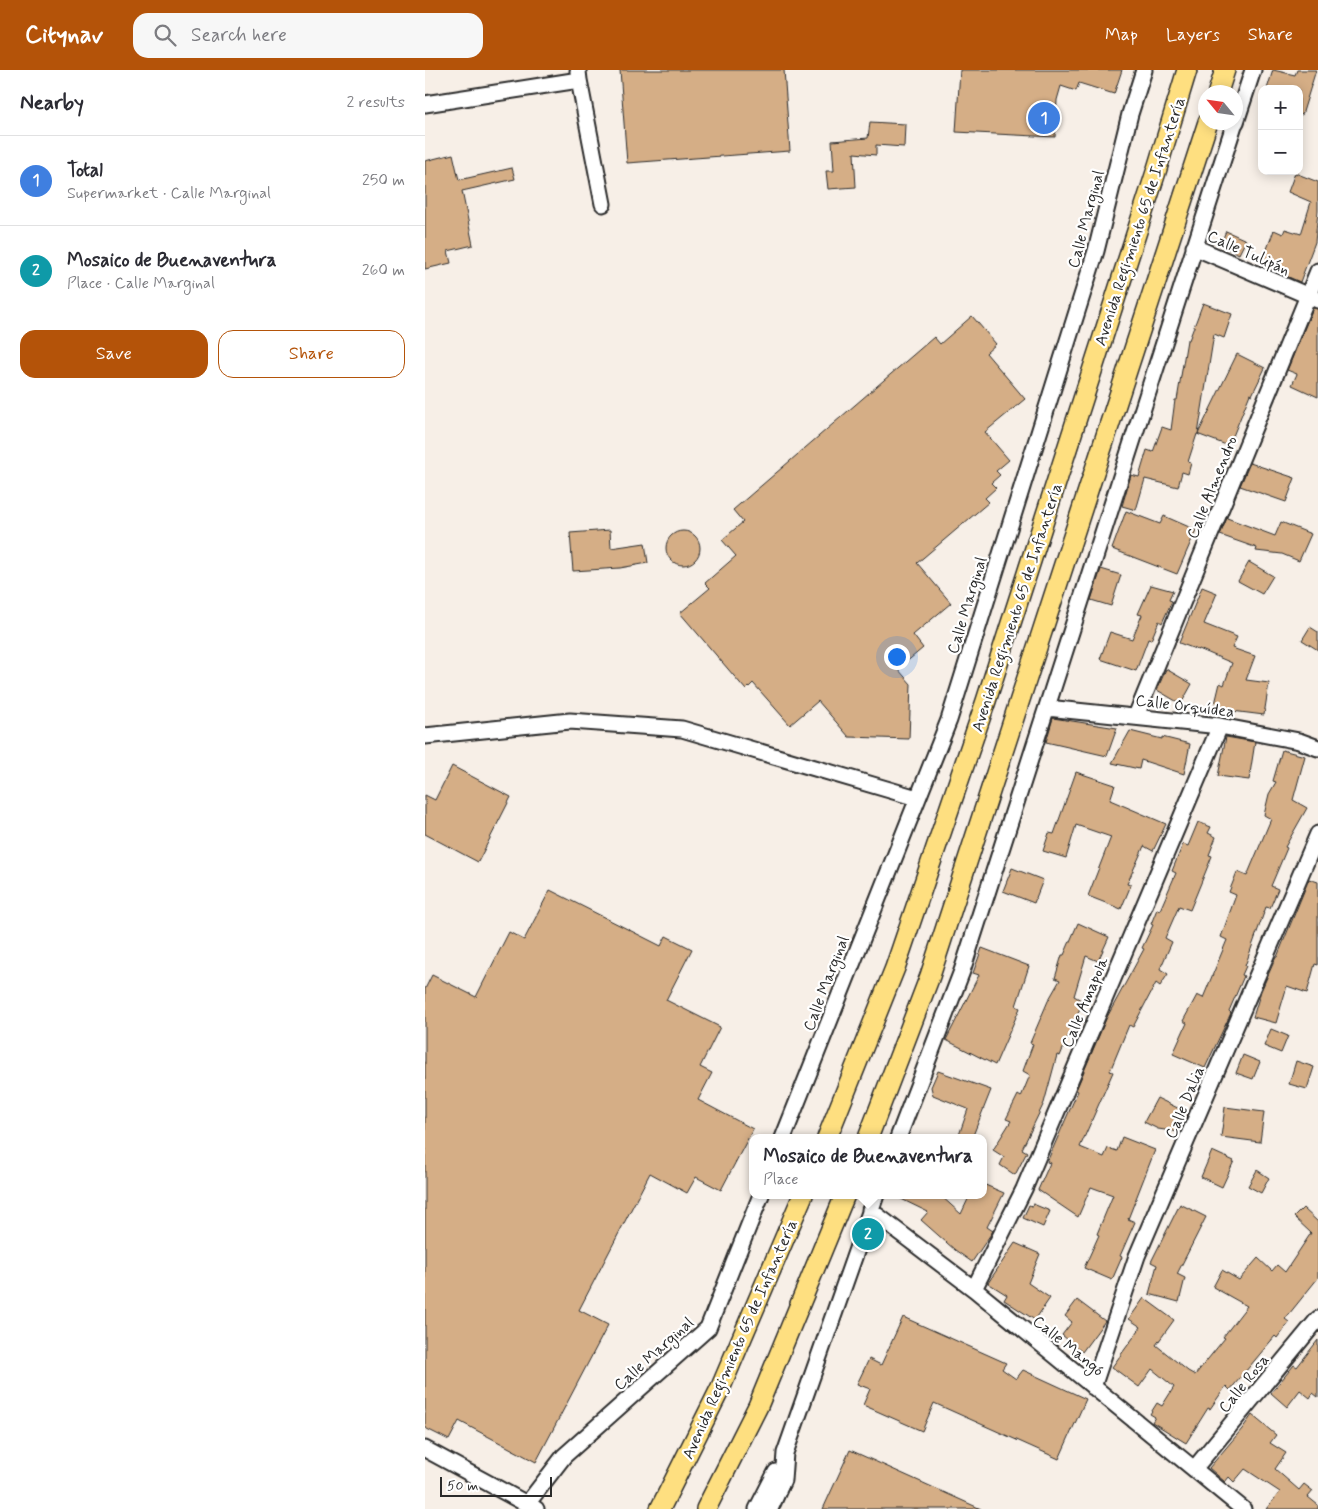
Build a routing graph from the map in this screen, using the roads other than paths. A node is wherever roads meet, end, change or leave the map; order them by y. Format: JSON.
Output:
{"nodes":[{"id":1,"x":1144,"y":70,"type":"edge"},
{"id":2,"x":1187,"y":70,"type":"edge"},
{"id":3,"x":1225,"y":70,"type":"edge"},
{"id":4,"x":1253,"y":70,"type":"edge"},
{"id":5,"x":578,"y":75,"type":"edge"},
{"id":6,"x":1220,"y":85,"type":"edge"},
{"id":7,"x":1243,"y":99,"type":"edge"},
{"id":8,"x":425,"y":104,"type":"edge"},
{"id":9,"x":1205,"y":130,"type":"edge"},
{"id":10,"x":1232,"y":130,"type":"edge"},
{"id":11,"x":603,"y":204,"type":"dead end"},
{"id":12,"x":1194,"y":246,"type":"junction"},
{"id":13,"x":1318,"y":271,"type":"edge"},
{"id":14,"x":1313,"y":298,"type":"edge"},
{"id":15,"x":1047,"y":708,"type":"junction"},
{"id":16,"x":1136,"y":716,"type":"junction"},
{"id":17,"x":1219,"y":726,"type":"junction"},
{"id":18,"x":425,"y":736,"type":"edge"},
{"id":19,"x":1318,"y":748,"type":"edge"},
{"id":20,"x":917,"y":798,"type":"junction"},
{"id":21,"x":1318,"y":834,"type":"edge"},
{"id":22,"x":785,"y":1134,"type":"edge"},
{"id":23,"x":829,"y":1134,"type":"edge"},
{"id":24,"x":870,"y":1134,"type":"edge"},
{"id":25,"x":900,"y":1134,"type":"edge"},
{"id":26,"x":759,"y":1199,"type":"edge"},
{"id":27,"x":801,"y":1199,"type":"edge"},
{"id":28,"x":843,"y":1199,"type":"edge"},
{"id":29,"x":874,"y":1199,"type":"edge"},
{"id":30,"x":870,"y":1210,"type":"junction"},
{"id":31,"x":974,"y":1289,"type":"junction"},
{"id":32,"x":1318,"y":1319,"type":"edge"},
{"id":33,"x":1093,"y":1387,"type":"junction"},
{"id":34,"x":425,"y":1449,"type":"edge"},
{"id":35,"x":785,"y":1453,"type":"junction"},
{"id":36,"x":1195,"y":1469,"type":"junction"},
{"id":37,"x":664,"y":1502,"type":"edge"},
{"id":38,"x":530,"y":1507,"type":"edge"},
{"id":39,"x":655,"y":1509,"type":"edge"},
{"id":40,"x":706,"y":1509,"type":"edge"},
{"id":41,"x":757,"y":1509,"type":"edge"},
{"id":42,"x":770,"y":1509,"type":"edge"},
{"id":43,"x":1243,"y":1509,"type":"edge"}],
"edges":[{"from":1,"to":20,"type":"street","name":"Calle Marginal"},
{"from":2,"to":23,"type":"main road","name":"Avenida Regimiento 65 de Infantería"},
{"from":3,"to":6,"type":"main road"},
{"from":4,"to":7,"type":"street"},
{"from":5,"to":8,"type":"street"},
{"from":5,"to":11,"type":"street"},
{"from":9,"to":24,"type":"main road","name":"Avenida Regimiento 65 de Infantería"},
{"from":10,"to":12,"type":"street"},
{"from":12,"to":14,"type":"street","name":"Calle Tulipán"},
{"from":12,"to":15,"type":"street"},
{"from":13,"to":14,"type":"street","name":"Calle Almendro"},
{"from":14,"to":16,"type":"street","name":"Calle Almendro"},
{"from":15,"to":16,"type":"street","name":"Calle Orquídea"},
{"from":15,"to":25,"type":"street"},
{"from":16,"to":17,"type":"street","name":"Calle Orquídea"},
{"from":17,"to":19,"type":"street","name":"Calle Orquídea"},
{"from":17,"to":31,"type":"street","name":"Calle Amapola"},
{"from":18,"to":20,"type":"street"},
{"from":20,"to":22,"type":"street","name":"Calle Marginal"},
{"from":21,"to":33,"type":"street","name":"Calle Dalia"},
{"from":26,"to":38,"type":"street","name":"Calle Marginal"},
{"from":27,"to":37,"type":"main road","name":"Avenida Regimiento 65 de Infantería"},
{"from":28,"to":40,"type":"main road"},
{"from":29,"to":30,"type":"street"},
{"from":30,"to":31,"type":"street","name":"Calle Mangó"},
{"from":30,"to":35,"type":"street"},
{"from":31,"to":33,"type":"street","name":"Calle Mangó"},
{"from":32,"to":36,"type":"street","name":"Calle Rosa"},
{"from":33,"to":36,"type":"street","name":"Calle Mangó"},
{"from":34,"to":38,"type":"street"},
{"from":35,"to":41,"type":"street"},
{"from":35,"to":42,"type":"street"},
{"from":36,"to":43,"type":"street","name":"Calle Mangó"},
{"from":37,"to":39,"type":"main road","name":"Avenida Regimiento 65 de Infantería"}]}
